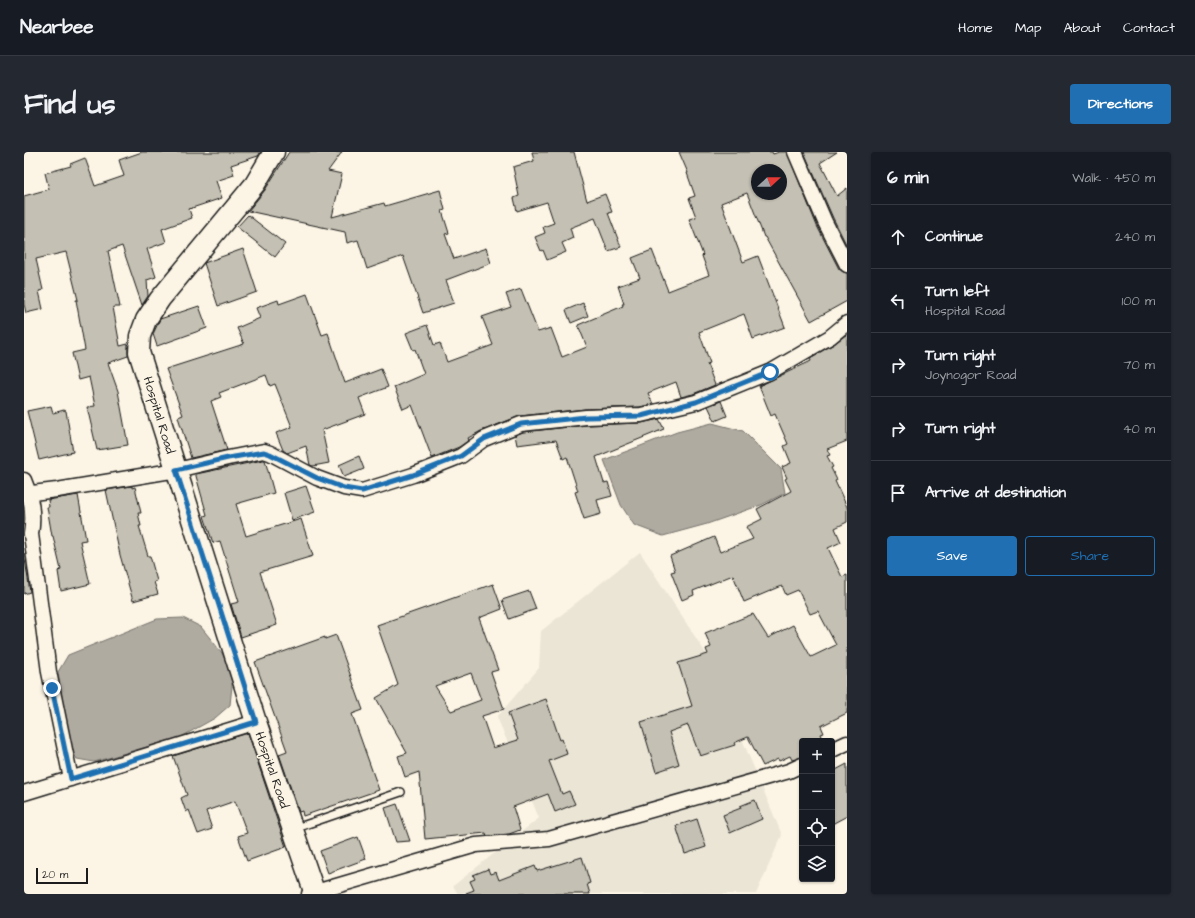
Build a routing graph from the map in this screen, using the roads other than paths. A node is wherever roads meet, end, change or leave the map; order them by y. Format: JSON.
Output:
{"nodes":[{"id":1,"x":274,"y":152,"type":"edge"},
{"id":2,"x":795,"y":152,"type":"edge"},
{"id":3,"x":847,"y":264,"type":"edge"},
{"id":4,"x":847,"y":323,"type":"edge"},
{"id":5,"x":176,"y":470,"type":"junction"},
{"id":6,"x":26,"y":489,"type":"edge"},
{"id":7,"x":256,"y":722,"type":"junction"},
{"id":8,"x":847,"y":743,"type":"edge"},
{"id":9,"x":835,"y":749,"type":"edge"},
{"id":10,"x":799,"y":766,"type":"edge"},
{"id":11,"x":71,"y":779,"type":"junction"},
{"id":12,"x":401,"y":792,"type":"dead end"},
{"id":13,"x":24,"y":793,"type":"edge"},
{"id":14,"x":292,"y":830,"type":"junction"},
{"id":15,"x":312,"y":893,"type":"edge"}],
"edges":[{"from":1,"to":5,"type":"street","name":"Hospital Road"},
{"from":2,"to":3,"type":"street"},
{"from":4,"to":5,"type":"street"},
{"from":5,"to":6,"type":"street"},
{"from":5,"to":7,"type":"street","name":"Hospital Road"},
{"from":6,"to":11,"type":"street"},
{"from":7,"to":11,"type":"street"},
{"from":7,"to":14,"type":"street","name":"Hospital Road"},
{"from":8,"to":9,"type":"street"},
{"from":10,"to":15,"type":"street"},
{"from":11,"to":13,"type":"street"},
{"from":12,"to":14,"type":"lane"},
{"from":14,"to":15,"type":"street","name":"Hospital Road"}]}
